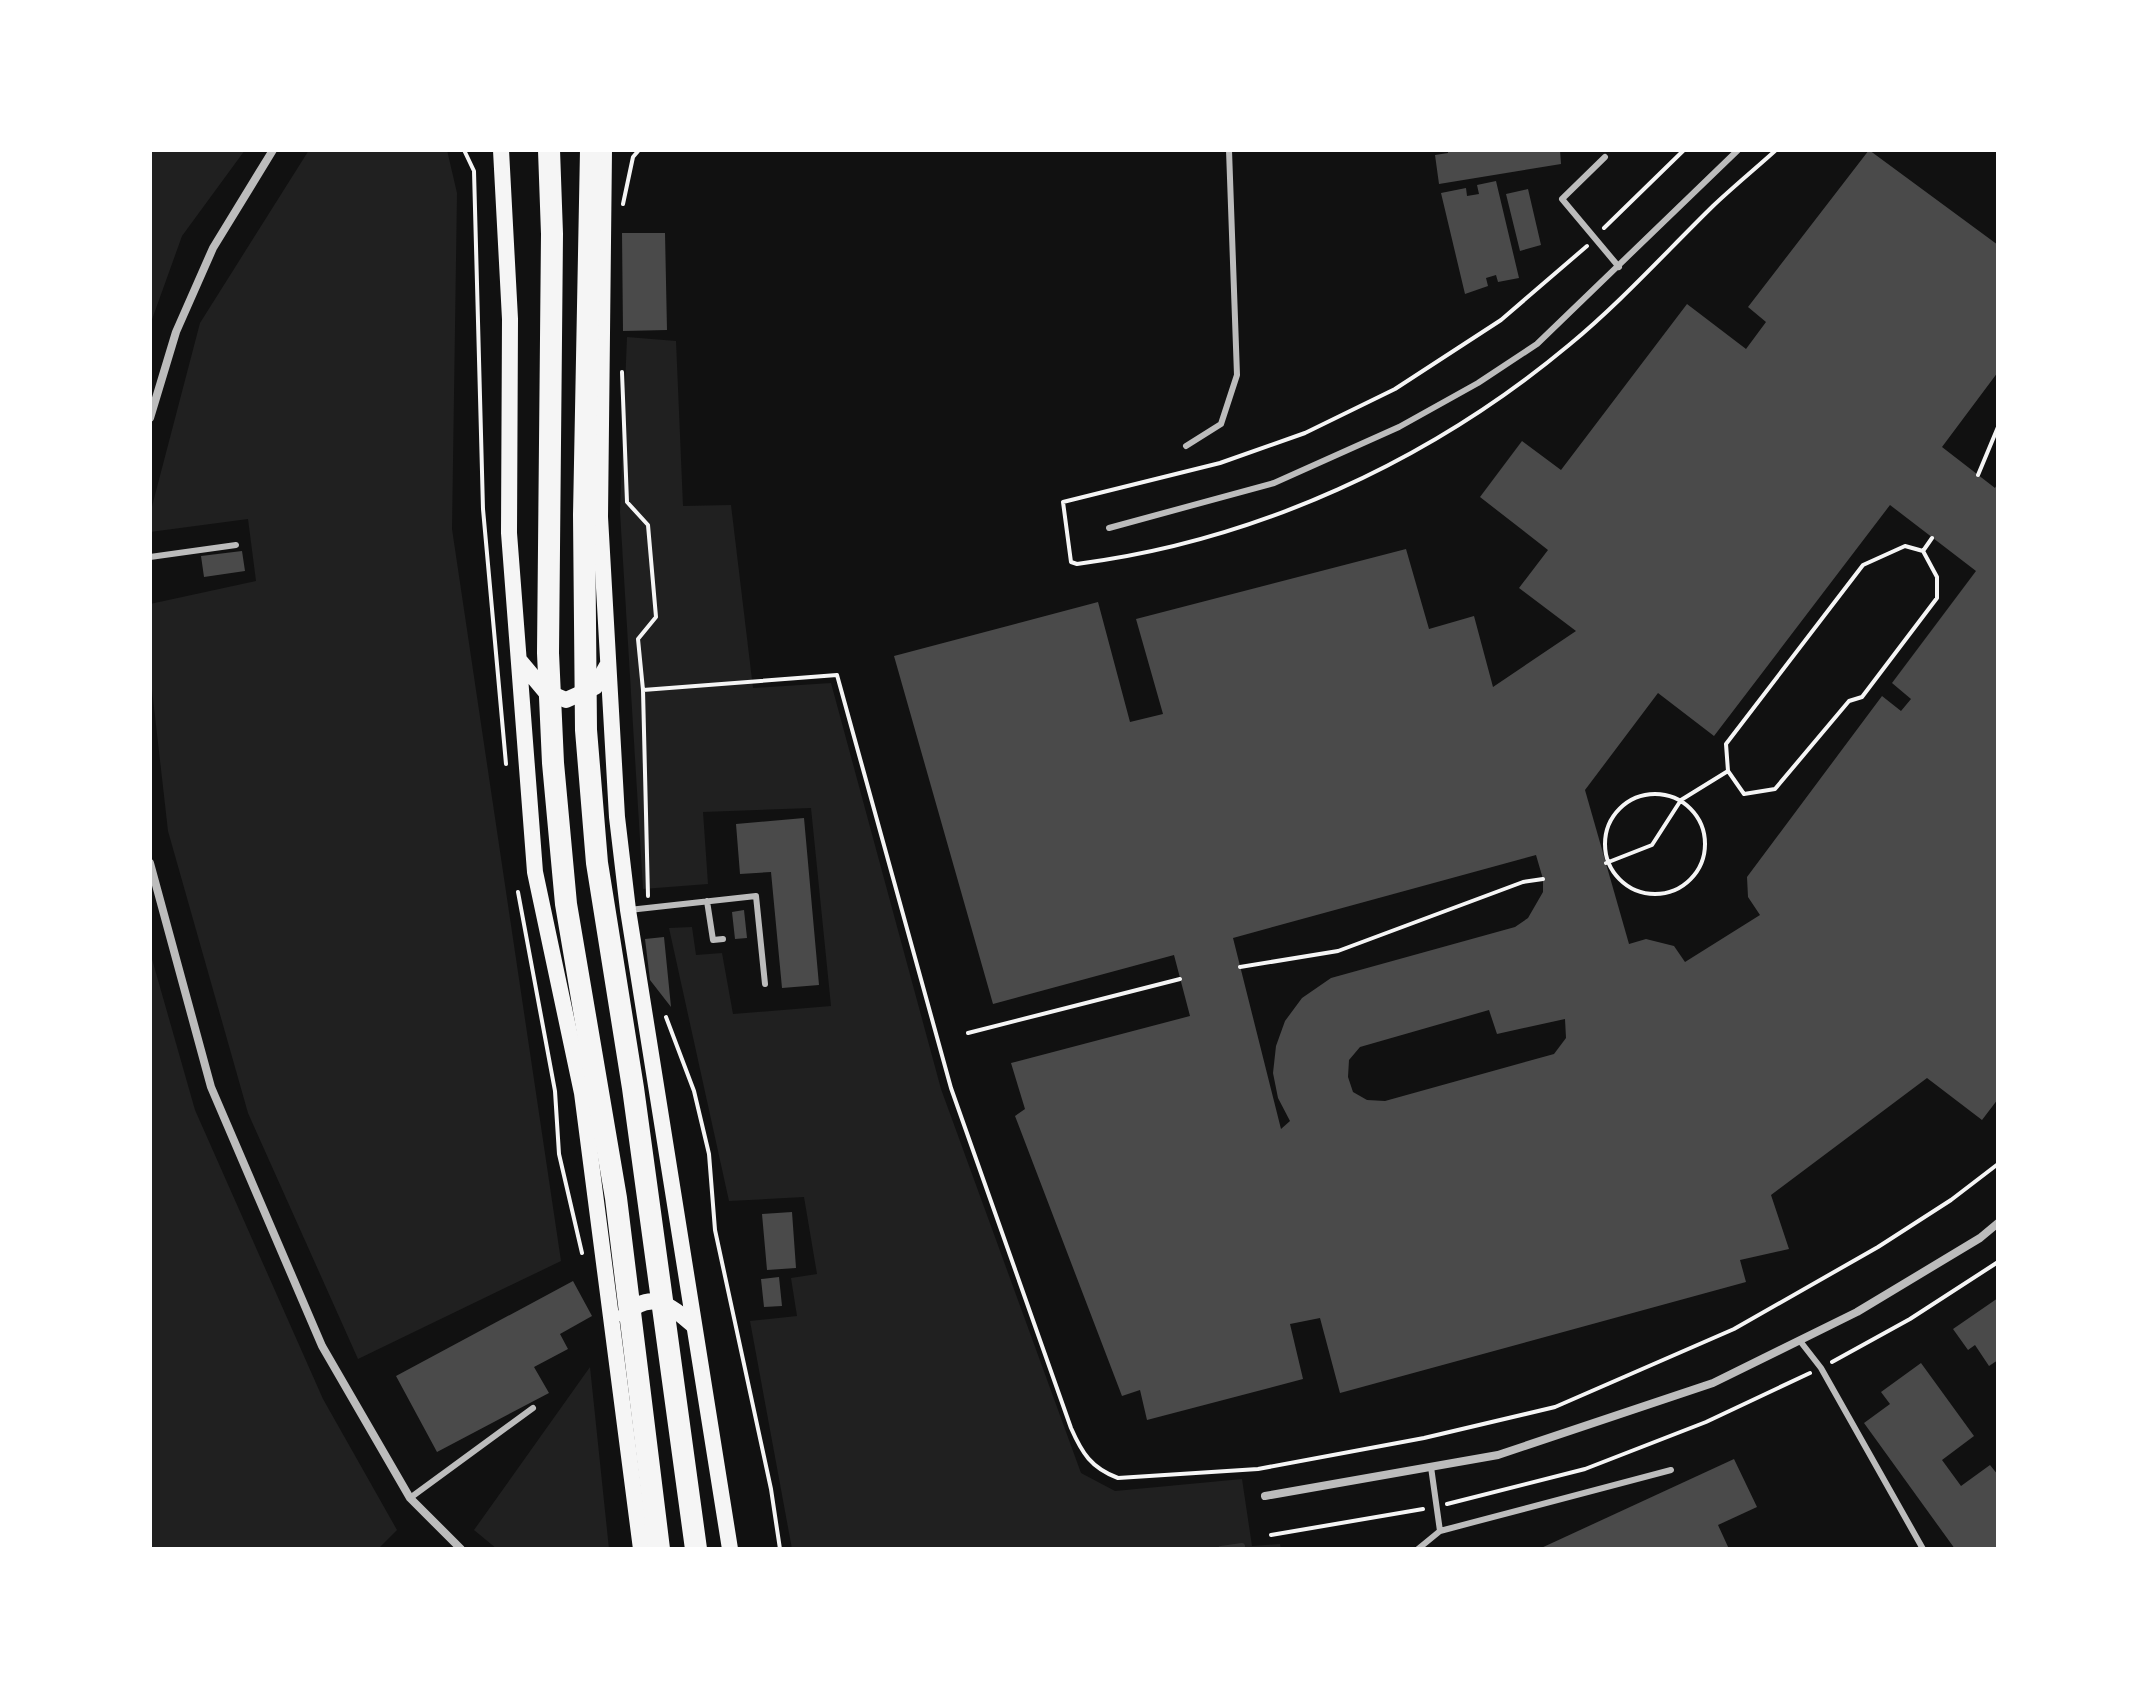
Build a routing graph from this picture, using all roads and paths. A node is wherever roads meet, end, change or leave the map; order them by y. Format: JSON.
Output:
{"nodes":[{"id":1,"x":273,"y":150,"type":"edge"},
{"id":2,"x":501,"y":150,"type":"edge"},
{"id":3,"x":549,"y":150,"type":"edge"},
{"id":4,"x":639,"y":150,"type":"edge"},
{"id":5,"x":1229,"y":150,"type":"edge"},
{"id":6,"x":1684,"y":150,"type":"edge"},
{"id":7,"x":1738,"y":150,"type":"edge"},
{"id":8,"x":602,"y":153,"type":"edge"},
{"id":9,"x":1605,"y":157,"type":"dead end"},
{"id":10,"x":621,"y":218,"type":"dead end"},
{"id":11,"x":1594,"y":238,"type":"junction"},
{"id":12,"x":1619,"y":267,"type":"junction"},
{"id":13,"x":150,"y":418,"type":"edge"},
{"id":14,"x":1998,"y":427,"type":"edge"},
{"id":15,"x":1186,"y":446,"type":"dead end"},
{"id":16,"x":1978,"y":475,"type":"dead end"},
{"id":17,"x":1063,"y":502,"type":"dead end"},
{"id":18,"x":1109,"y":528,"type":"dead end"},
{"id":19,"x":1932,"y":538,"type":"dead end"},
{"id":20,"x":236,"y":545,"type":"dead end"},
{"id":21,"x":1923,"y":551,"type":"junction"},
{"id":22,"x":150,"y":557,"type":"edge"},
{"id":23,"x":519,"y":660,"type":"junction"},
{"id":24,"x":608,"y":663,"type":"junction"},
{"id":25,"x":643,"y":690,"type":"dead end"},
{"id":26,"x":1728,"y":771,"type":"junction"},
{"id":27,"x":1681,"y":800,"type":"junction"},
{"id":28,"x":150,"y":863,"type":"edge"},
{"id":29,"x":1607,"y":863,"type":"junction"},
{"id":30,"x":1543,"y":879,"type":"dead end"},
{"id":31,"x":707,"y":901,"type":"junction"},
{"id":32,"x":628,"y":910,"type":"junction"},
{"id":33,"x":723,"y":939,"type":"dead end"},
{"id":34,"x":1240,"y":967,"type":"dead end"},
{"id":35,"x":1180,"y":979,"type":"dead end"},
{"id":36,"x":765,"y":984,"type":"dead end"},
{"id":37,"x":968,"y":1033,"type":"dead end"},
{"id":38,"x":1998,"y":1164,"type":"edge"},
{"id":39,"x":1998,"y":1223,"type":"edge"},
{"id":40,"x":1998,"y":1262,"type":"edge"},
{"id":41,"x":613,"y":1326,"type":"junction"},
{"id":42,"x":694,"y":1326,"type":"junction"},
{"id":43,"x":1800,"y":1341,"type":"junction"},
{"id":44,"x":1821,"y":1368,"type":"junction"},
{"id":45,"x":533,"y":1408,"type":"dead end"},
{"id":46,"x":1431,"y":1467,"type":"junction"},
{"id":47,"x":1671,"y":1470,"type":"dead end"},
{"id":48,"x":1265,"y":1496,"type":"dead end"},
{"id":49,"x":410,"y":1498,"type":"junction"},
{"id":50,"x":1438,"y":1506,"type":"junction"},
{"id":51,"x":1440,"y":1531,"type":"junction"},
{"id":52,"x":1271,"y":1535,"type":"dead end"},
{"id":53,"x":461,"y":1549,"type":"edge"},
{"id":54,"x":641,"y":1549,"type":"edge"},
{"id":55,"x":659,"y":1549,"type":"edge"},
{"id":56,"x":696,"y":1549,"type":"edge"},
{"id":57,"x":730,"y":1549,"type":"edge"},
{"id":58,"x":1418,"y":1549,"type":"edge"},
{"id":59,"x":1923,"y":1549,"type":"edge"}],
"edges":[{"from":1,"to":13,"type":"street"},
{"from":2,"to":23,"type":"main road"},
{"from":3,"to":55,"type":"highway"},
{"from":4,"to":10,"type":"path"},
{"from":5,"to":15,"type":"lane"},
{"from":6,"to":11,"type":"path"},
{"from":7,"to":12,"type":"lane"},
{"from":8,"to":24,"type":"main road"},
{"from":8,"to":56,"type":"highway"},
{"from":9,"to":11,"type":"lane"},
{"from":11,"to":12,"type":"lane"},
{"from":11,"to":17,"type":"path"},
{"from":12,"to":18,"type":"lane"},
{"from":14,"to":16,"type":"path"},
{"from":19,"to":21,"type":"path"},
{"from":20,"to":22,"type":"lane"},
{"from":21,"to":26,"type":"path"},
{"from":21,"to":26,"type":"path"},
{"from":23,"to":24,"type":"main road"},
{"from":23,"to":41,"type":"main road"},
{"from":24,"to":32,"type":"main road"},
{"from":25,"to":38,"type":"path"},
{"from":26,"to":27,"type":"path"},
{"from":27,"to":29,"type":"path"},
{"from":27,"to":29,"type":"path"},
{"from":27,"to":29,"type":"path"},
{"from":28,"to":49,"type":"street"},
{"from":30,"to":34,"type":"path"},
{"from":31,"to":32,"type":"lane"},
{"from":31,"to":33,"type":"lane"},
{"from":31,"to":36,"type":"lane"},
{"from":32,"to":42,"type":"main road"},
{"from":35,"to":37,"type":"path"},
{"from":39,"to":43,"type":"street"},
{"from":40,"to":44,"type":"path"},
{"from":41,"to":42,"type":"main road"},
{"from":41,"to":54,"type":"main road"},
{"from":42,"to":57,"type":"main road"},
{"from":43,"to":44,"type":"lane"},
{"from":43,"to":46,"type":"street"},
{"from":44,"to":50,"type":"path"},
{"from":44,"to":59,"type":"lane"},
{"from":45,"to":49,"type":"lane"},
{"from":46,"to":48,"type":"street"},
{"from":46,"to":50,"type":"lane"},
{"from":47,"to":51,"type":"lane"},
{"from":49,"to":53,"type":"street"},
{"from":50,"to":51,"type":"lane"},
{"from":50,"to":52,"type":"path"},
{"from":51,"to":58,"type":"lane"}]}
